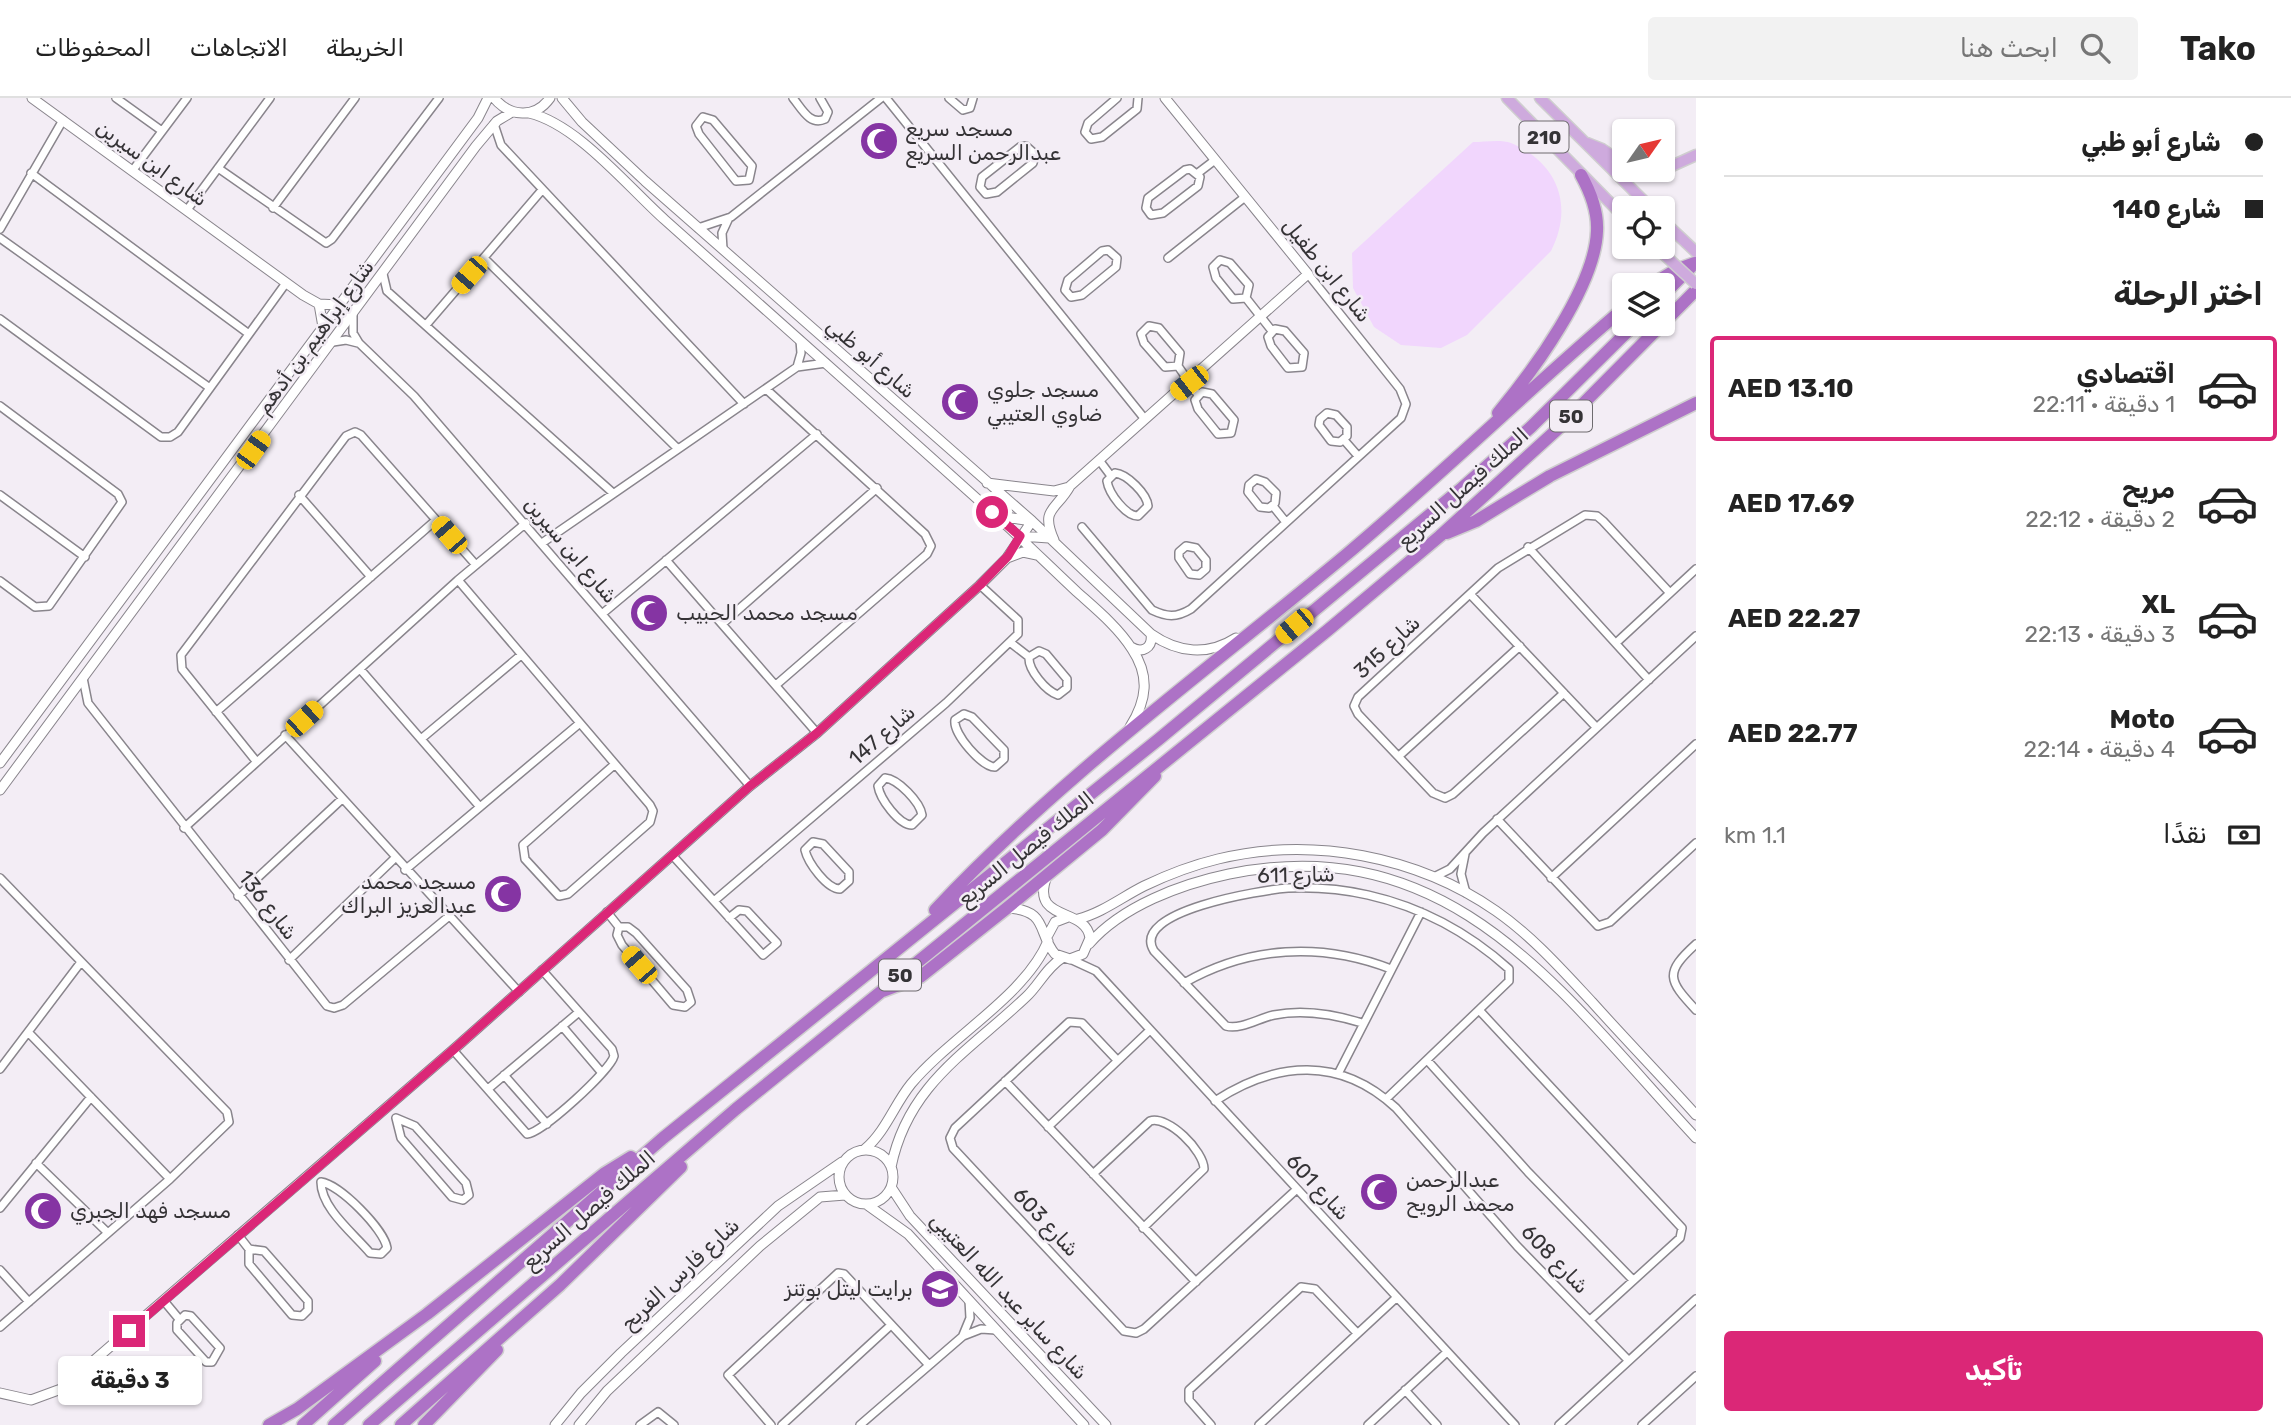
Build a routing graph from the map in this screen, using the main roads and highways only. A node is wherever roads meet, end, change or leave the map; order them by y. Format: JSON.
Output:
{"nodes":[{"id":1,"x":1507,"y":98,"type":"edge"},
{"id":2,"x":1540,"y":98,"type":"edge"},
{"id":3,"x":1584,"y":142,"type":"junction"},
{"id":4,"x":1696,"y":155,"type":"edge"},
{"id":5,"x":1612,"y":156,"type":"edge"},
{"id":6,"x":1675,"y":165,"type":"edge"},
{"id":7,"x":1581,"y":176,"type":"junction"},
{"id":8,"x":1639,"y":196,"type":"edge"},
{"id":9,"x":1612,"y":206,"type":"edge"},
{"id":10,"x":1675,"y":233,"type":"edge"},
{"id":11,"x":1669,"y":259,"type":"edge"},
{"id":12,"x":1696,"y":259,"type":"edge"},
{"id":13,"x":1671,"y":273,"type":"edge"},
{"id":14,"x":1675,"y":282,"type":"edge"},
{"id":15,"x":1696,"y":284,"type":"edge"},
{"id":16,"x":1696,"y":290,"type":"edge"},
{"id":17,"x":1612,"y":319,"type":"edge"},
{"id":18,"x":1623,"y":336,"type":"edge"},
{"id":19,"x":1696,"y":403,"type":"edge"},
{"id":20,"x":1463,"y":454,"type":"junction"},
{"id":21,"x":1440,"y":536,"type":"junction"},
{"id":22,"x":1164,"y":762,"type":"junction"},
{"id":23,"x":906,"y":941,"type":"junction"},
{"id":24,"x":880,"y":991,"type":"junction"},
{"id":25,"x":736,"y":1109,"type":"junction"},
{"id":26,"x":663,"y":1138,"type":"junction"},
{"id":27,"x":560,"y":1285,"type":"junction"},
{"id":28,"x":427,"y":1314,"type":"junction"},
{"id":29,"x":269,"y":1425,"type":"edge"},
{"id":30,"x":303,"y":1425,"type":"edge"},
{"id":31,"x":334,"y":1425,"type":"edge"},
{"id":32,"x":369,"y":1425,"type":"edge"},
{"id":33,"x":401,"y":1425,"type":"edge"},
{"id":34,"x":424,"y":1425,"type":"edge"}],
"edges":[{"from":1,"to":7,"type":"main road","number":"210"},
{"from":2,"to":3,"type":"main road","number":"210"},
{"from":3,"to":5,"type":"main road"},
{"from":3,"to":8,"type":"main road","number":"210"},
{"from":4,"to":6,"type":"main road"},
{"from":7,"to":9,"type":"main road","number":"210"},
{"from":7,"to":20,"type":"highway"},
{"from":10,"to":12,"type":"main road"},
{"from":11,"to":15,"type":"main road","bridge":true},
{"from":12,"to":13,"type":"highway"},
{"from":12,"to":14,"type":"highway"},
{"from":16,"to":21,"type":"highway","name":"الملك فيصل السريع","number":"50"},
{"from":17,"to":20,"type":"highway"},
{"from":18,"to":23,"type":"highway","name":"الملك فيصل السريع","number":"50"},
{"from":19,"to":21,"type":"highway"},
{"from":20,"to":23,"type":"highway"},
{"from":21,"to":22,"type":"highway","name":"الملك فيصل السريع","number":"50"},
{"from":22,"to":24,"type":"highway","name":"الملك فيصل السريع","number":"50"},
{"from":22,"to":24,"type":"highway"},
{"from":23,"to":26,"type":"highway","name":"الملك فيصل السريع","number":"50"},
{"from":24,"to":25,"type":"highway","name":"الملك فيصل السريع","number":"50"},
{"from":25,"to":27,"type":"highway"},
{"from":25,"to":32,"type":"highway","name":"الملك فيصل السريع","number":"50"},
{"from":26,"to":28,"type":"highway"},
{"from":26,"to":31,"type":"highway","name":"الملك فيصل السريع","number":"50"},
{"from":27,"to":33,"type":"highway"},
{"from":27,"to":34,"type":"highway"},
{"from":28,"to":29,"type":"highway"},
{"from":28,"to":30,"type":"highway"}]}
